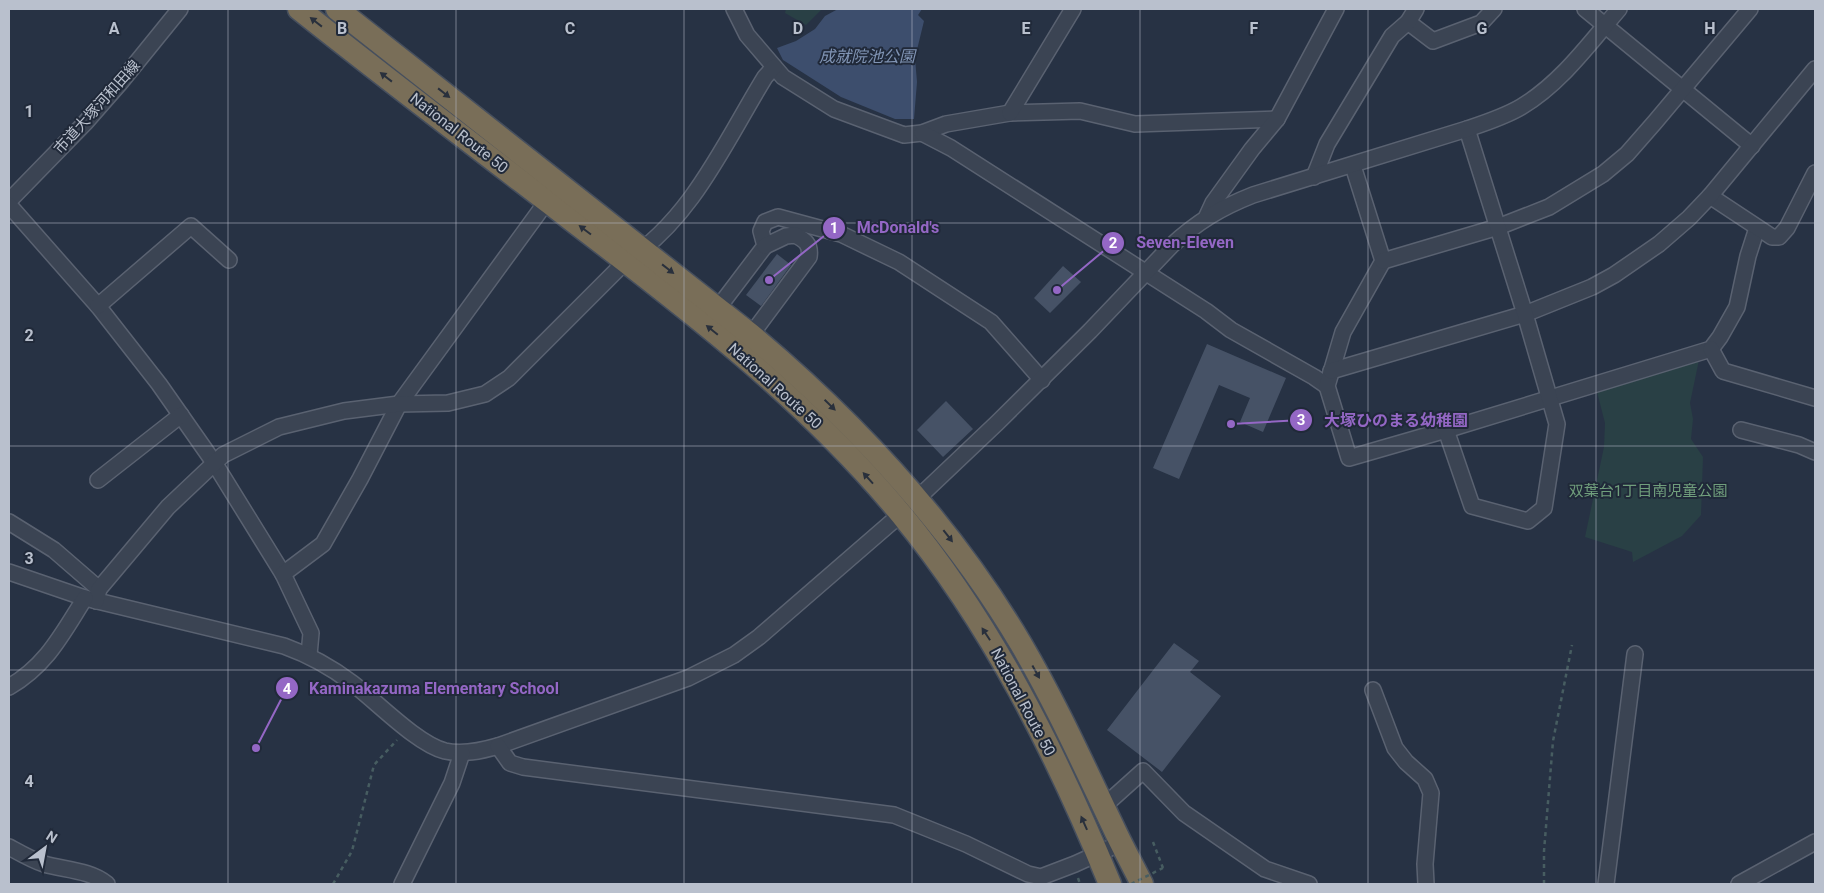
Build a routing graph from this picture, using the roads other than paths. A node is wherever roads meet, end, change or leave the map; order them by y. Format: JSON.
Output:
{"nodes":[{"id":1,"x":180,"y":9,"type":"edge"},
{"id":2,"x":299,"y":9,"type":"edge"},
{"id":3,"x":337,"y":9,"type":"edge"},
{"id":4,"x":734,"y":9,"type":"edge"},
{"id":5,"x":1073,"y":9,"type":"edge"},
{"id":6,"x":1336,"y":9,"type":"edge"},
{"id":7,"x":1416,"y":9,"type":"edge"},
{"id":8,"x":1494,"y":9,"type":"edge"},
{"id":9,"x":1585,"y":9,"type":"edge"},
{"id":10,"x":1619,"y":9,"type":"edge"},
{"id":11,"x":1750,"y":9,"type":"edge"},
{"id":12,"x":1408,"y":22,"type":"junction"},
{"id":13,"x":1605,"y":25,"type":"junction"},
{"id":14,"x":774,"y":67,"type":"junction"},
{"id":15,"x":1815,"y":69,"type":"edge"},
{"id":16,"x":1683,"y":89,"type":"junction"},
{"id":17,"x":1010,"y":113,"type":"junction"},
{"id":18,"x":1277,"y":119,"type":"junction"},
{"id":19,"x":1467,"y":129,"type":"junction"},
{"id":20,"x":922,"y":133,"type":"junction"},
{"id":21,"x":1752,"y":146,"type":"junction"},
{"id":22,"x":1353,"y":166,"type":"junction"},
{"id":23,"x":1815,"y":173,"type":"edge"},
{"id":24,"x":1314,"y":177,"type":"junction"},
{"id":25,"x":1710,"y":196,"type":"junction"},
{"id":26,"x":547,"y":201,"type":"junction"},
{"id":27,"x":9,"y":203,"type":"edge"},
{"id":28,"x":1207,"y":216,"type":"junction"},
{"id":29,"x":1498,"y":226,"type":"junction"},
{"id":30,"x":1757,"y":228,"type":"junction"},
{"id":31,"x":765,"y":246,"type":"junction"},
{"id":32,"x":635,"y":255,"type":"junction"},
{"id":33,"x":229,"y":260,"type":"dead end"},
{"id":34,"x":1383,"y":261,"type":"junction"},
{"id":35,"x":1146,"y":272,"type":"junction"},
{"id":36,"x":98,"y":306,"type":"junction"},
{"id":37,"x":718,"y":308,"type":"junction"},
{"id":38,"x":1525,"y":314,"type":"junction"},
{"id":39,"x":751,"y":335,"type":"junction"},
{"id":40,"x":1711,"y":349,"type":"junction"},
{"id":41,"x":1331,"y":371,"type":"junction"},
{"id":42,"x":1042,"y":380,"type":"junction"},
{"id":43,"x":1326,"y":386,"type":"junction"},
{"id":44,"x":1815,"y":398,"type":"edge"},
{"id":45,"x":1550,"y":399,"type":"junction"},
{"id":46,"x":398,"y":404,"type":"junction"},
{"id":47,"x":181,"y":415,"type":"junction"},
{"id":48,"x":1446,"y":430,"type":"junction"},
{"id":49,"x":1741,"y":430,"type":"dead end"},
{"id":50,"x":1815,"y":452,"type":"edge"},
{"id":51,"x":215,"y":464,"type":"junction"},
{"id":52,"x":98,"y":480,"type":"dead end"},
{"id":53,"x":918,"y":498,"type":"junction"},
{"id":54,"x":901,"y":514,"type":"junction"},
{"id":55,"x":9,"y":522,"type":"edge"},
{"id":56,"x":9,"y":572,"type":"edge"},
{"id":57,"x":283,"y":574,"type":"junction"},
{"id":58,"x":93,"y":596,"type":"junction"},
{"id":59,"x":1635,"y":654,"type":"dead end"},
{"id":60,"x":309,"y":656,"type":"junction"},
{"id":61,"x":9,"y":687,"type":"edge"},
{"id":62,"x":1373,"y":690,"type":"dead end"},
{"id":63,"x":498,"y":746,"type":"junction"},
{"id":64,"x":462,"y":753,"type":"junction"},
{"id":65,"x":1104,"y":806,"type":"junction"},
{"id":66,"x":1815,"y":842,"type":"edge"},
{"id":67,"x":1121,"y":843,"type":"junction"},
{"id":68,"x":9,"y":847,"type":"edge"},
{"id":69,"x":1097,"y":852,"type":"junction"},
{"id":70,"x":1046,"y":880,"type":"edge"},
{"id":71,"x":1139,"y":882,"type":"edge"},
{"id":72,"x":107,"y":884,"type":"edge"},
{"id":73,"x":402,"y":884,"type":"edge"},
{"id":74,"x":1110,"y":884,"type":"edge"},
{"id":75,"x":1310,"y":884,"type":"edge"},
{"id":76,"x":1426,"y":884,"type":"edge"},
{"id":77,"x":1606,"y":884,"type":"edge"},
{"id":78,"x":1740,"y":884,"type":"edge"}],
"edges":[{"from":1,"to":27,"type":"street","name":"市道大塚河和田線"},
{"from":26,"to":2,"type":"highway","name":"National Route 50","one_way":true},
{"from":3,"to":32,"type":"highway","name":"National Route 50","one_way":true},
{"from":4,"to":14,"type":"street"},
{"from":5,"to":17,"type":"street"},
{"from":6,"to":18,"type":"street"},
{"from":7,"to":12,"type":"street"},
{"from":8,"to":12,"type":"street"},
{"from":9,"to":13,"type":"street"},
{"from":10,"to":13,"type":"street"},
{"from":11,"to":16,"type":"street"},
{"from":12,"to":24,"type":"street"},
{"from":13,"to":16,"type":"street"},
{"from":13,"to":19,"type":"street"},
{"from":14,"to":20,"type":"street"},
{"from":14,"to":32,"type":"street"},
{"from":15,"to":21,"type":"street"},
{"from":16,"to":21,"type":"street"},
{"from":16,"to":29,"type":"street"},
{"from":17,"to":18,"type":"street"},
{"from":17,"to":20,"type":"street"},
{"from":18,"to":28,"type":"street"},
{"from":19,"to":22,"type":"street"},
{"from":19,"to":29,"type":"street"},
{"from":20,"to":35,"type":"street"},
{"from":21,"to":25,"type":"street"},
{"from":22,"to":24,"type":"street"},
{"from":22,"to":34,"type":"street"},
{"from":23,"to":30,"type":"street"},
{"from":24,"to":28,"type":"street"},
{"from":25,"to":30,"type":"street"},
{"from":25,"to":38,"type":"street"},
{"from":32,"to":26,"type":"highway","name":"National Route 50","one_way":true},
{"from":26,"to":46,"type":"street"},
{"from":27,"to":36,"type":"street"},
{"from":28,"to":35,"type":"street"},
{"from":29,"to":34,"type":"street"},
{"from":29,"to":38,"type":"street"},
{"from":30,"to":40,"type":"street"},
{"from":31,"to":37,"type":"street"},
{"from":31,"to":39,"type":"street"},
{"from":31,"to":42,"type":"street"},
{"from":32,"to":37,"type":"highway","name":"National Route 50","one_way":true},
{"from":32,"to":46,"type":"street"},
{"from":54,"to":32,"type":"highway","name":"National Route 50","one_way":true},
{"from":33,"to":36,"type":"street"},
{"from":34,"to":41,"type":"street"},
{"from":35,"to":42,"type":"street"},
{"from":35,"to":43,"type":"street"},
{"from":36,"to":47,"type":"street"},
{"from":37,"to":39,"type":"highway","name":"National Route 50"},
{"from":38,"to":41,"type":"street"},
{"from":38,"to":45,"type":"street"},
{"from":39,"to":53,"type":"highway","name":"National Route 50","one_way":true},
{"from":40,"to":44,"type":"street"},
{"from":40,"to":45,"type":"street"},
{"from":41,"to":43,"type":"street"},
{"from":42,"to":53,"type":"street"},
{"from":43,"to":48,"type":"street"},
{"from":45,"to":48,"type":"street"},
{"from":45,"to":48,"type":"street"},
{"from":46,"to":51,"type":"street"},
{"from":46,"to":57,"type":"street"},
{"from":47,"to":51,"type":"street"},
{"from":47,"to":52,"type":"street"},
{"from":49,"to":50,"type":"street"},
{"from":51,"to":57,"type":"street"},
{"from":51,"to":58,"type":"street"},
{"from":53,"to":54,"type":"street"},
{"from":53,"to":65,"type":"highway","name":"National Route 50","one_way":true},
{"from":54,"to":63,"type":"street"},
{"from":69,"to":54,"type":"highway","name":"National Route 50","one_way":true},
{"from":55,"to":58,"type":"street"},
{"from":56,"to":58,"type":"street"},
{"from":57,"to":60,"type":"street"},
{"from":58,"to":60,"type":"street"},
{"from":58,"to":61,"type":"street"},
{"from":59,"to":77,"type":"street"},
{"from":60,"to":64,"type":"street"},
{"from":62,"to":76,"type":"street"},
{"from":63,"to":64,"type":"street"},
{"from":63,"to":70,"type":"street"},
{"from":64,"to":73,"type":"street"},
{"from":65,"to":67,"type":"highway","name":"National Route 50"},
{"from":65,"to":75,"type":"street"},
{"from":66,"to":78,"type":"street"},
{"from":67,"to":69,"type":"street"},
{"from":67,"to":71,"type":"highway","name":"National Route 50"},
{"from":68,"to":72,"type":"street"},
{"from":69,"to":70,"type":"street"},
{"from":69,"to":74,"type":"highway","name":"National Route 50"}]}
